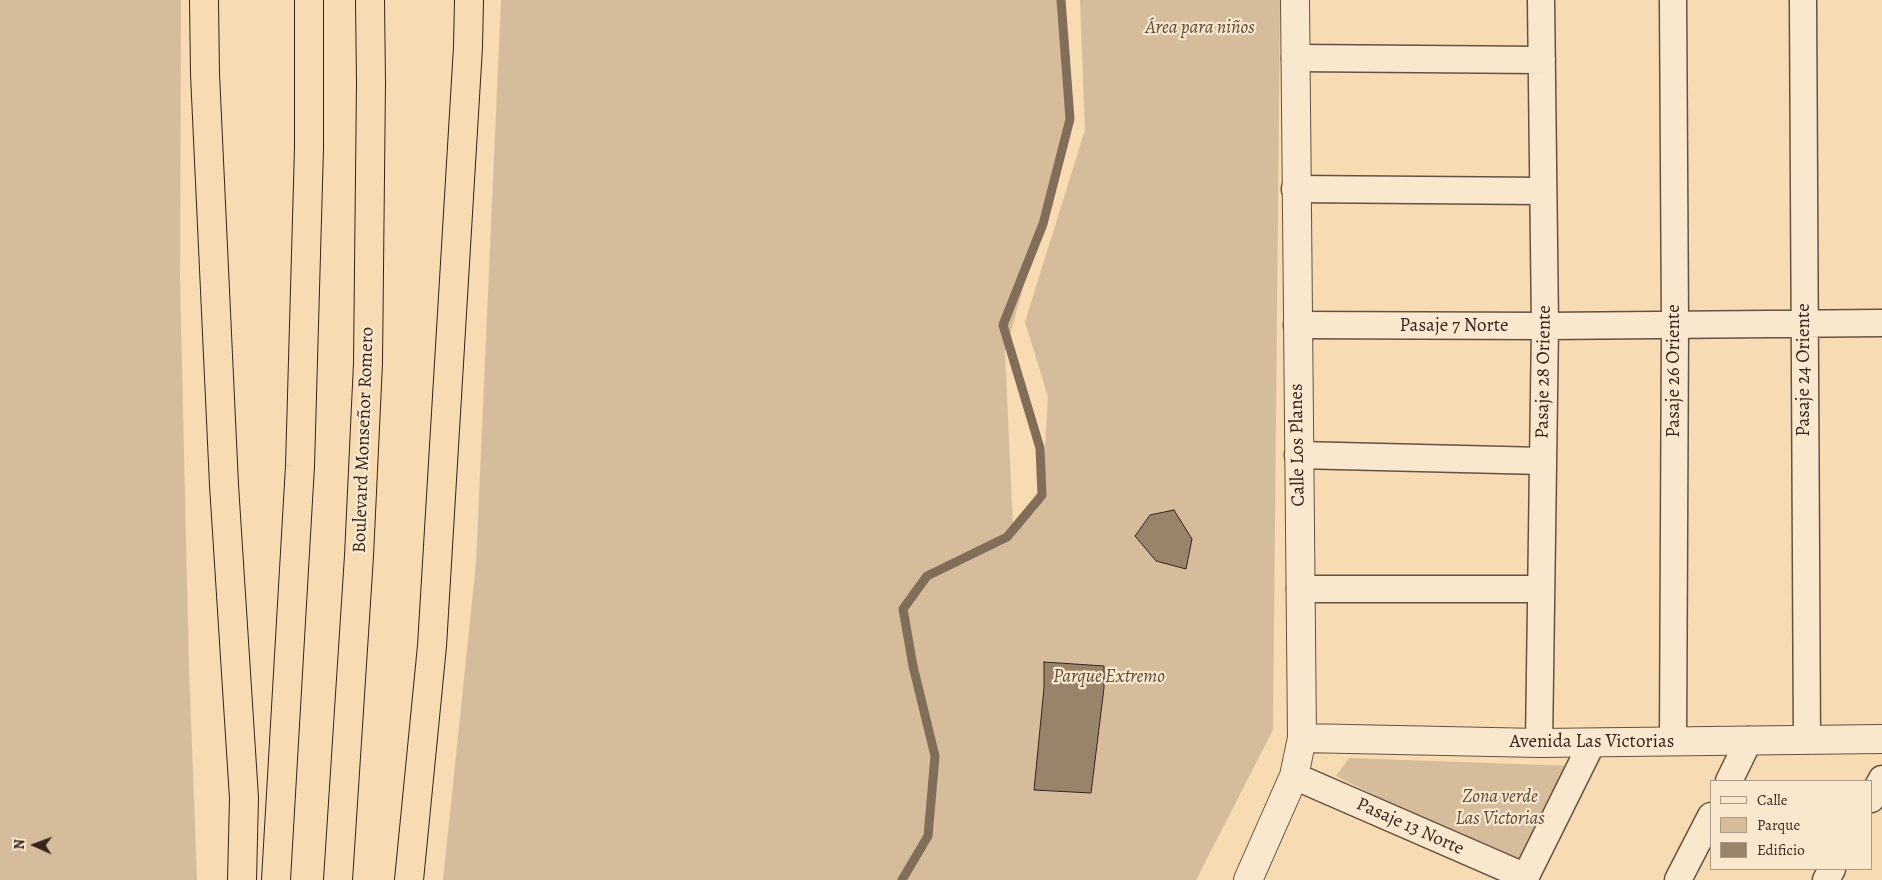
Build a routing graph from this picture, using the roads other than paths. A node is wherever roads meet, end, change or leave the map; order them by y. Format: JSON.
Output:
{"nodes":[{"id":1,"x":204,"y":0,"type":"edge"},
{"id":2,"x":309,"y":0,"type":"edge"},
{"id":3,"x":370,"y":0,"type":"edge"},
{"id":4,"x":469,"y":0,"type":"edge"},
{"id":5,"x":477,"y":0,"type":"edge"},
{"id":6,"x":1294,"y":0,"type":"edge"},
{"id":7,"x":1541,"y":0,"type":"edge"},
{"id":8,"x":1673,"y":0,"type":"edge"},
{"id":9,"x":1803,"y":0,"type":"edge"},
{"id":10,"x":468,"y":47,"type":"junction"},
{"id":11,"x":1295,"y":58,"type":"junction"},
{"id":12,"x":1542,"y":60,"type":"junction"},
{"id":13,"x":1295,"y":189,"type":"junction"},
{"id":14,"x":1543,"y":191,"type":"junction"},
{"id":15,"x":1882,"y":322,"type":"edge"},
{"id":16,"x":1675,"y":324,"type":"junction"},
{"id":17,"x":1804,"y":324,"type":"junction"},
{"id":18,"x":1297,"y":325,"type":"junction"},
{"id":19,"x":1545,"y":326,"type":"junction"},
{"id":20,"x":1298,"y":455,"type":"junction"},
{"id":21,"x":1542,"y":461,"type":"junction"},
{"id":22,"x":1300,"y":589,"type":"junction"},
{"id":23,"x":1540,"y":589,"type":"junction"},
{"id":24,"x":1302,"y":738,"type":"junction"},
{"id":25,"x":1882,"y":739,"type":"edge"},
{"id":26,"x":1749,"y":740,"type":"junction"},
{"id":27,"x":1806,"y":740,"type":"junction"},
{"id":28,"x":1673,"y":741,"type":"junction"},
{"id":29,"x":1539,"y":743,"type":"junction"},
{"id":30,"x":1592,"y":743,"type":"junction"},
{"id":31,"x":1294,"y":776,"type":"junction"},
{"id":32,"x":1882,"y":779,"type":"edge"},
{"id":33,"x":1729,"y":780,"type":"edge"},
{"id":34,"x":1872,"y":797,"type":"edge"},
{"id":35,"x":1710,"y":818,"type":"edge"},
{"id":36,"x":1525,"y":879,"type":"edge"},
{"id":37,"x":242,"y":880,"type":"edge"},
{"id":38,"x":276,"y":880,"type":"edge"},
{"id":39,"x":338,"y":880,"type":"edge"},
{"id":40,"x":409,"y":880,"type":"edge"},
{"id":41,"x":1248,"y":880,"type":"edge"},
{"id":42,"x":1678,"y":880,"type":"edge"}],
"edges":[{"from":1,"to":37,"type":"highway"},
{"from":2,"to":38,"type":"highway"},
{"from":3,"to":39,"type":"highway","name":"Boulevard Monseñor Romero"},
{"from":4,"to":10,"type":"highway"},
{"from":5,"to":10,"type":"highway"},
{"from":6,"to":11,"type":"street","name":"Calle Los Planes"},
{"from":7,"to":12,"type":"street","name":"Pasaje 28 Oriente"},
{"from":8,"to":16,"type":"street","name":"Pasaje 26 Oriente"},
{"from":9,"to":17,"type":"street","name":"Pasaje 24 Oriente"},
{"from":10,"to":40,"type":"highway"},
{"from":11,"to":12,"type":"street"},
{"from":11,"to":13,"type":"street","name":"Calle Los Planes"},
{"from":12,"to":14,"type":"street","name":"Pasaje 28 Oriente"},
{"from":13,"to":14,"type":"street"},
{"from":13,"to":18,"type":"street","name":"Calle Los Planes"},
{"from":14,"to":19,"type":"street","name":"Pasaje 28 Oriente"},
{"from":15,"to":17,"type":"street","name":"Pasaje 7 Norte"},
{"from":16,"to":17,"type":"street","name":"Pasaje 7 Norte"},
{"from":16,"to":19,"type":"street","name":"Pasaje 7 Norte"},
{"from":16,"to":28,"type":"street","name":"Pasaje 26 Oriente"},
{"from":17,"to":27,"type":"street","name":"Pasaje 24 Oriente"},
{"from":18,"to":19,"type":"street","name":"Pasaje 7 Norte"},
{"from":18,"to":20,"type":"street","name":"Calle Los Planes"},
{"from":19,"to":21,"type":"street","name":"Pasaje 28 Oriente"},
{"from":20,"to":21,"type":"street"},
{"from":20,"to":22,"type":"street","name":"Calle Los Planes"},
{"from":21,"to":23,"type":"street","name":"Pasaje 28 Oriente"},
{"from":22,"to":23,"type":"street"},
{"from":22,"to":24,"type":"street","name":"Calle Los Planes"},
{"from":23,"to":29,"type":"street","name":"Pasaje 28 Oriente"},
{"from":24,"to":29,"type":"street","name":"Avenida Las Victorias"},
{"from":24,"to":31,"type":"street","name":"Calle Los Planes"},
{"from":25,"to":27,"type":"street","name":"Avenida Las Victorias"},
{"from":26,"to":27,"type":"street","name":"Avenida Las Victorias"},
{"from":26,"to":28,"type":"street","name":"Avenida Las Victorias"},
{"from":26,"to":33,"type":"street"},
{"from":28,"to":30,"type":"street","name":"Avenida Las Victorias"},
{"from":29,"to":30,"type":"street","name":"Avenida Las Victorias"},
{"from":30,"to":36,"type":"street"},
{"from":31,"to":36,"type":"street","name":"Pasaje 13 Norte"},
{"from":31,"to":41,"type":"street","name":"Calle Los Planes"},
{"from":32,"to":34,"type":"street"},
{"from":35,"to":42,"type":"street"}]}
